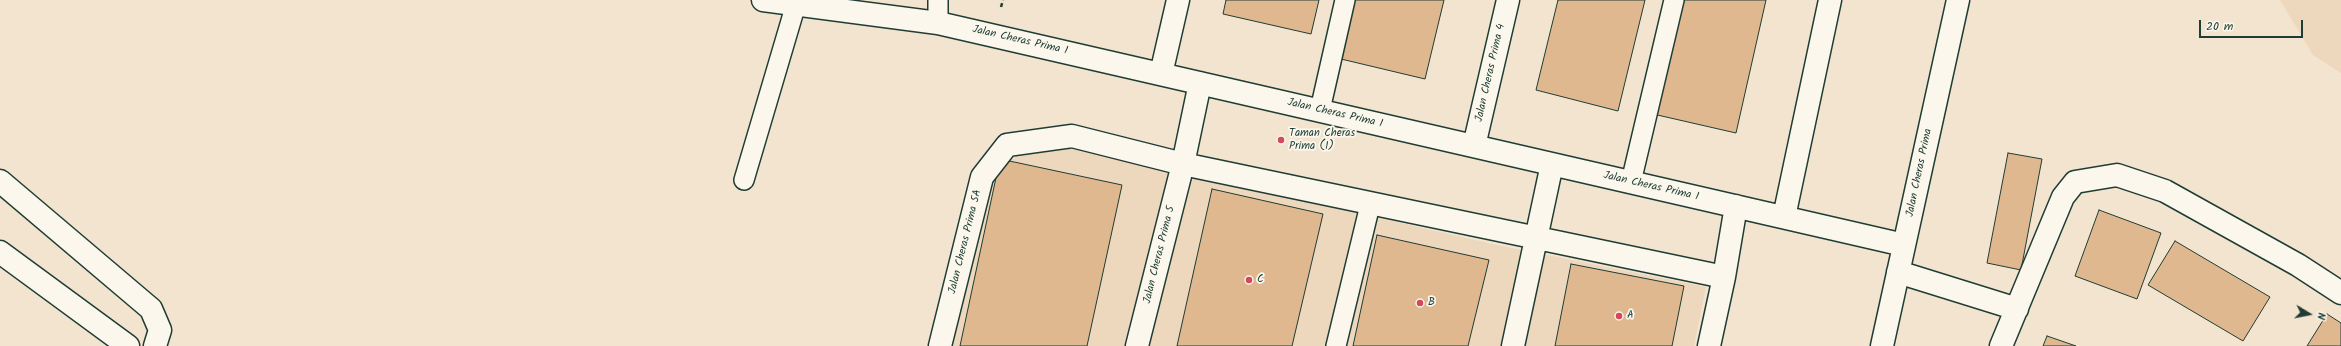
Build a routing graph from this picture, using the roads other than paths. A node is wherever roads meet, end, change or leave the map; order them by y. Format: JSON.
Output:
{"nodes":[{"id":1,"x":764,"y":0,"type":"edge"},
{"id":2,"x":938,"y":0,"type":"edge"},
{"id":3,"x":1178,"y":0,"type":"edge"},
{"id":4,"x":1345,"y":0,"type":"edge"},
{"id":5,"x":1508,"y":0,"type":"edge"},
{"id":6,"x":1674,"y":0,"type":"edge"},
{"id":7,"x":1830,"y":0,"type":"edge"},
{"id":8,"x":1958,"y":0,"type":"edge"},
{"id":9,"x":796,"y":4,"type":"junction"},
{"id":10,"x":938,"y":23,"type":"junction"},
{"id":11,"x":1161,"y":74,"type":"junction"},
{"id":12,"x":1200,"y":83,"type":"junction"},
{"id":13,"x":1320,"y":110,"type":"junction"},
{"id":14,"x":1474,"y":146,"type":"junction"},
{"id":15,"x":1183,"y":164,"type":"junction"},
{"id":16,"x":1552,"y":164,"type":"junction"},
{"id":17,"x":744,"y":180,"type":"dead end"},
{"id":18,"x":0,"y":181,"type":"edge"},
{"id":19,"x":1631,"y":182,"type":"junction"},
{"id":20,"x":1370,"y":205,"type":"junction"},
{"id":21,"x":1736,"y":206,"type":"junction"},
{"id":22,"x":1784,"y":218,"type":"junction"},
{"id":23,"x":1536,"y":239,"type":"junction"},
{"id":24,"x":1904,"y":245,"type":"junction"},
{"id":25,"x":0,"y":252,"type":"edge"},
{"id":26,"x":1898,"y":272,"type":"junction"},
{"id":27,"x":1724,"y":277,"type":"junction"},
{"id":28,"x":2341,"y":293,"type":"edge"},
{"id":29,"x":2017,"y":309,"type":"junction"},
{"id":30,"x":128,"y":346,"type":"edge"},
{"id":31,"x":155,"y":346,"type":"edge"},
{"id":32,"x":940,"y":346,"type":"edge"},
{"id":33,"x":1138,"y":346,"type":"edge"},
{"id":34,"x":1336,"y":346,"type":"edge"},
{"id":35,"x":1514,"y":346,"type":"edge"},
{"id":36,"x":1709,"y":346,"type":"edge"},
{"id":37,"x":1882,"y":346,"type":"edge"},
{"id":38,"x":2001,"y":346,"type":"edge"}],
"edges":[{"from":1,"to":9,"type":"street","name":"Jalan Cheras Prima 1"},
{"from":2,"to":10,"type":"lane"},
{"from":3,"to":11,"type":"street"},
{"from":4,"to":13,"type":"lane"},
{"from":5,"to":14,"type":"street","name":"Jalan Cheras Prima 4"},
{"from":6,"to":19,"type":"lane"},
{"from":7,"to":22,"type":"street"},
{"from":8,"to":24,"type":"street","name":"Jalan Cheras Prima"},
{"from":9,"to":10,"type":"street","name":"Jalan Cheras Prima 1"},
{"from":9,"to":17,"type":"lane"},
{"from":10,"to":11,"type":"street","name":"Jalan Cheras Prima 1"},
{"from":11,"to":12,"type":"street","name":"Jalan Cheras Prima 1"},
{"from":12,"to":13,"type":"street","name":"Jalan Cheras Prima 1"},
{"from":12,"to":15,"type":"street","name":"Jalan Cheras Prima 5"},
{"from":13,"to":14,"type":"street","name":"Jalan Cheras Prima 1"},
{"from":14,"to":16,"type":"street","name":"Jalan Cheras Prima 1"},
{"from":15,"to":20,"type":"street"},
{"from":15,"to":32,"type":"street","name":"Jalan Cheras Prima 5A"},
{"from":15,"to":33,"type":"street","name":"Jalan Cheras Prima 5"},
{"from":16,"to":19,"type":"street","name":"Jalan Cheras Prima 1"},
{"from":16,"to":23,"type":"street"},
{"from":18,"to":31,"type":"street"},
{"from":19,"to":21,"type":"street","name":"Jalan Cheras Prima 1"},
{"from":20,"to":23,"type":"street"},
{"from":20,"to":34,"type":"lane"},
{"from":21,"to":22,"type":"street","name":"Jalan Cheras Prima 1"},
{"from":21,"to":27,"type":"street"},
{"from":22,"to":24,"type":"street","name":"Jalan Cheras Prima 1"},
{"from":23,"to":27,"type":"street"},
{"from":23,"to":35,"type":"street"},
{"from":24,"to":26,"type":"street","name":"Jalan Cheras Prima"},
{"from":25,"to":30,"type":"street"},
{"from":26,"to":29,"type":"street"},
{"from":26,"to":37,"type":"street","name":"Jalan Cheras Prima"},
{"from":27,"to":36,"type":"street"},
{"from":28,"to":29,"type":"street"},
{"from":29,"to":38,"type":"street"}]}
